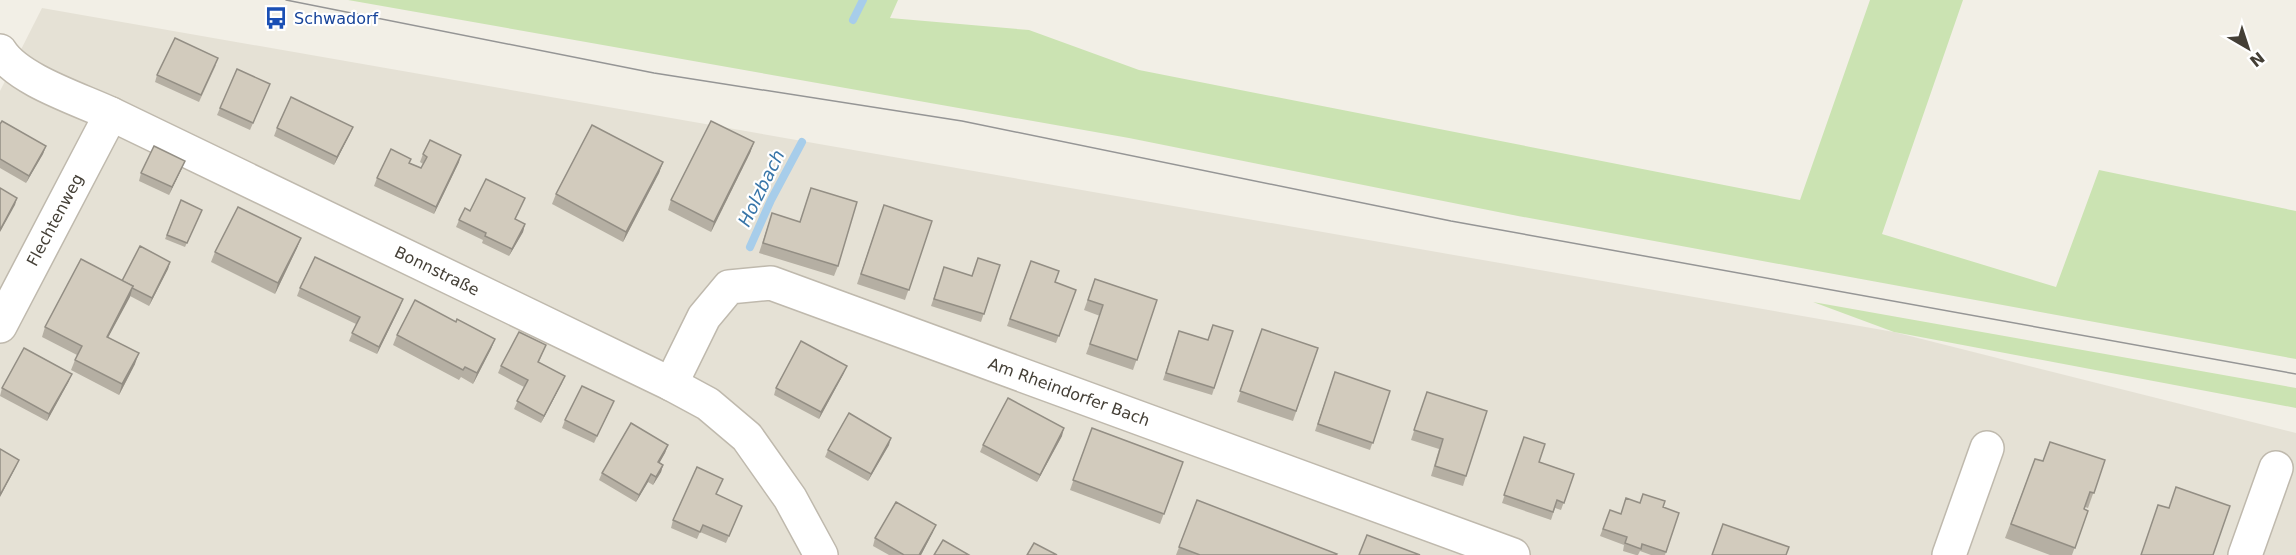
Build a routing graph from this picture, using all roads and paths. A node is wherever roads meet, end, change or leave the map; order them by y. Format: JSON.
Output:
{"nodes":[{"id":1,"x":0,"y":51,"type":"edge"},
{"id":2,"x":111,"y":114,"type":"junction"},
{"id":3,"x":0,"y":326,"type":"edge"},
{"id":4,"x":671,"y":384,"type":"junction"},
{"id":5,"x":1987,"y":448,"type":"dead end"},
{"id":6,"x":2276,"y":468,"type":"dead end"},
{"id":7,"x":821,"y":555,"type":"edge"},
{"id":8,"x":1513,"y":555,"type":"edge"},
{"id":9,"x":1949,"y":555,"type":"edge"},
{"id":10,"x":2245,"y":555,"type":"edge"}],
"edges":[{"from":1,"to":2,"type":"street","name":"Bonnstraße"},
{"from":2,"to":3,"type":"street","name":"Flechtenweg"},
{"from":2,"to":4,"type":"street","name":"Bonnstraße"},
{"from":4,"to":7,"type":"street","name":"Bonnstraße"},
{"from":4,"to":8,"type":"street","name":"Am Rheindorfer Bach"},
{"from":5,"to":9,"type":"street"},
{"from":6,"to":10,"type":"street"}]}
